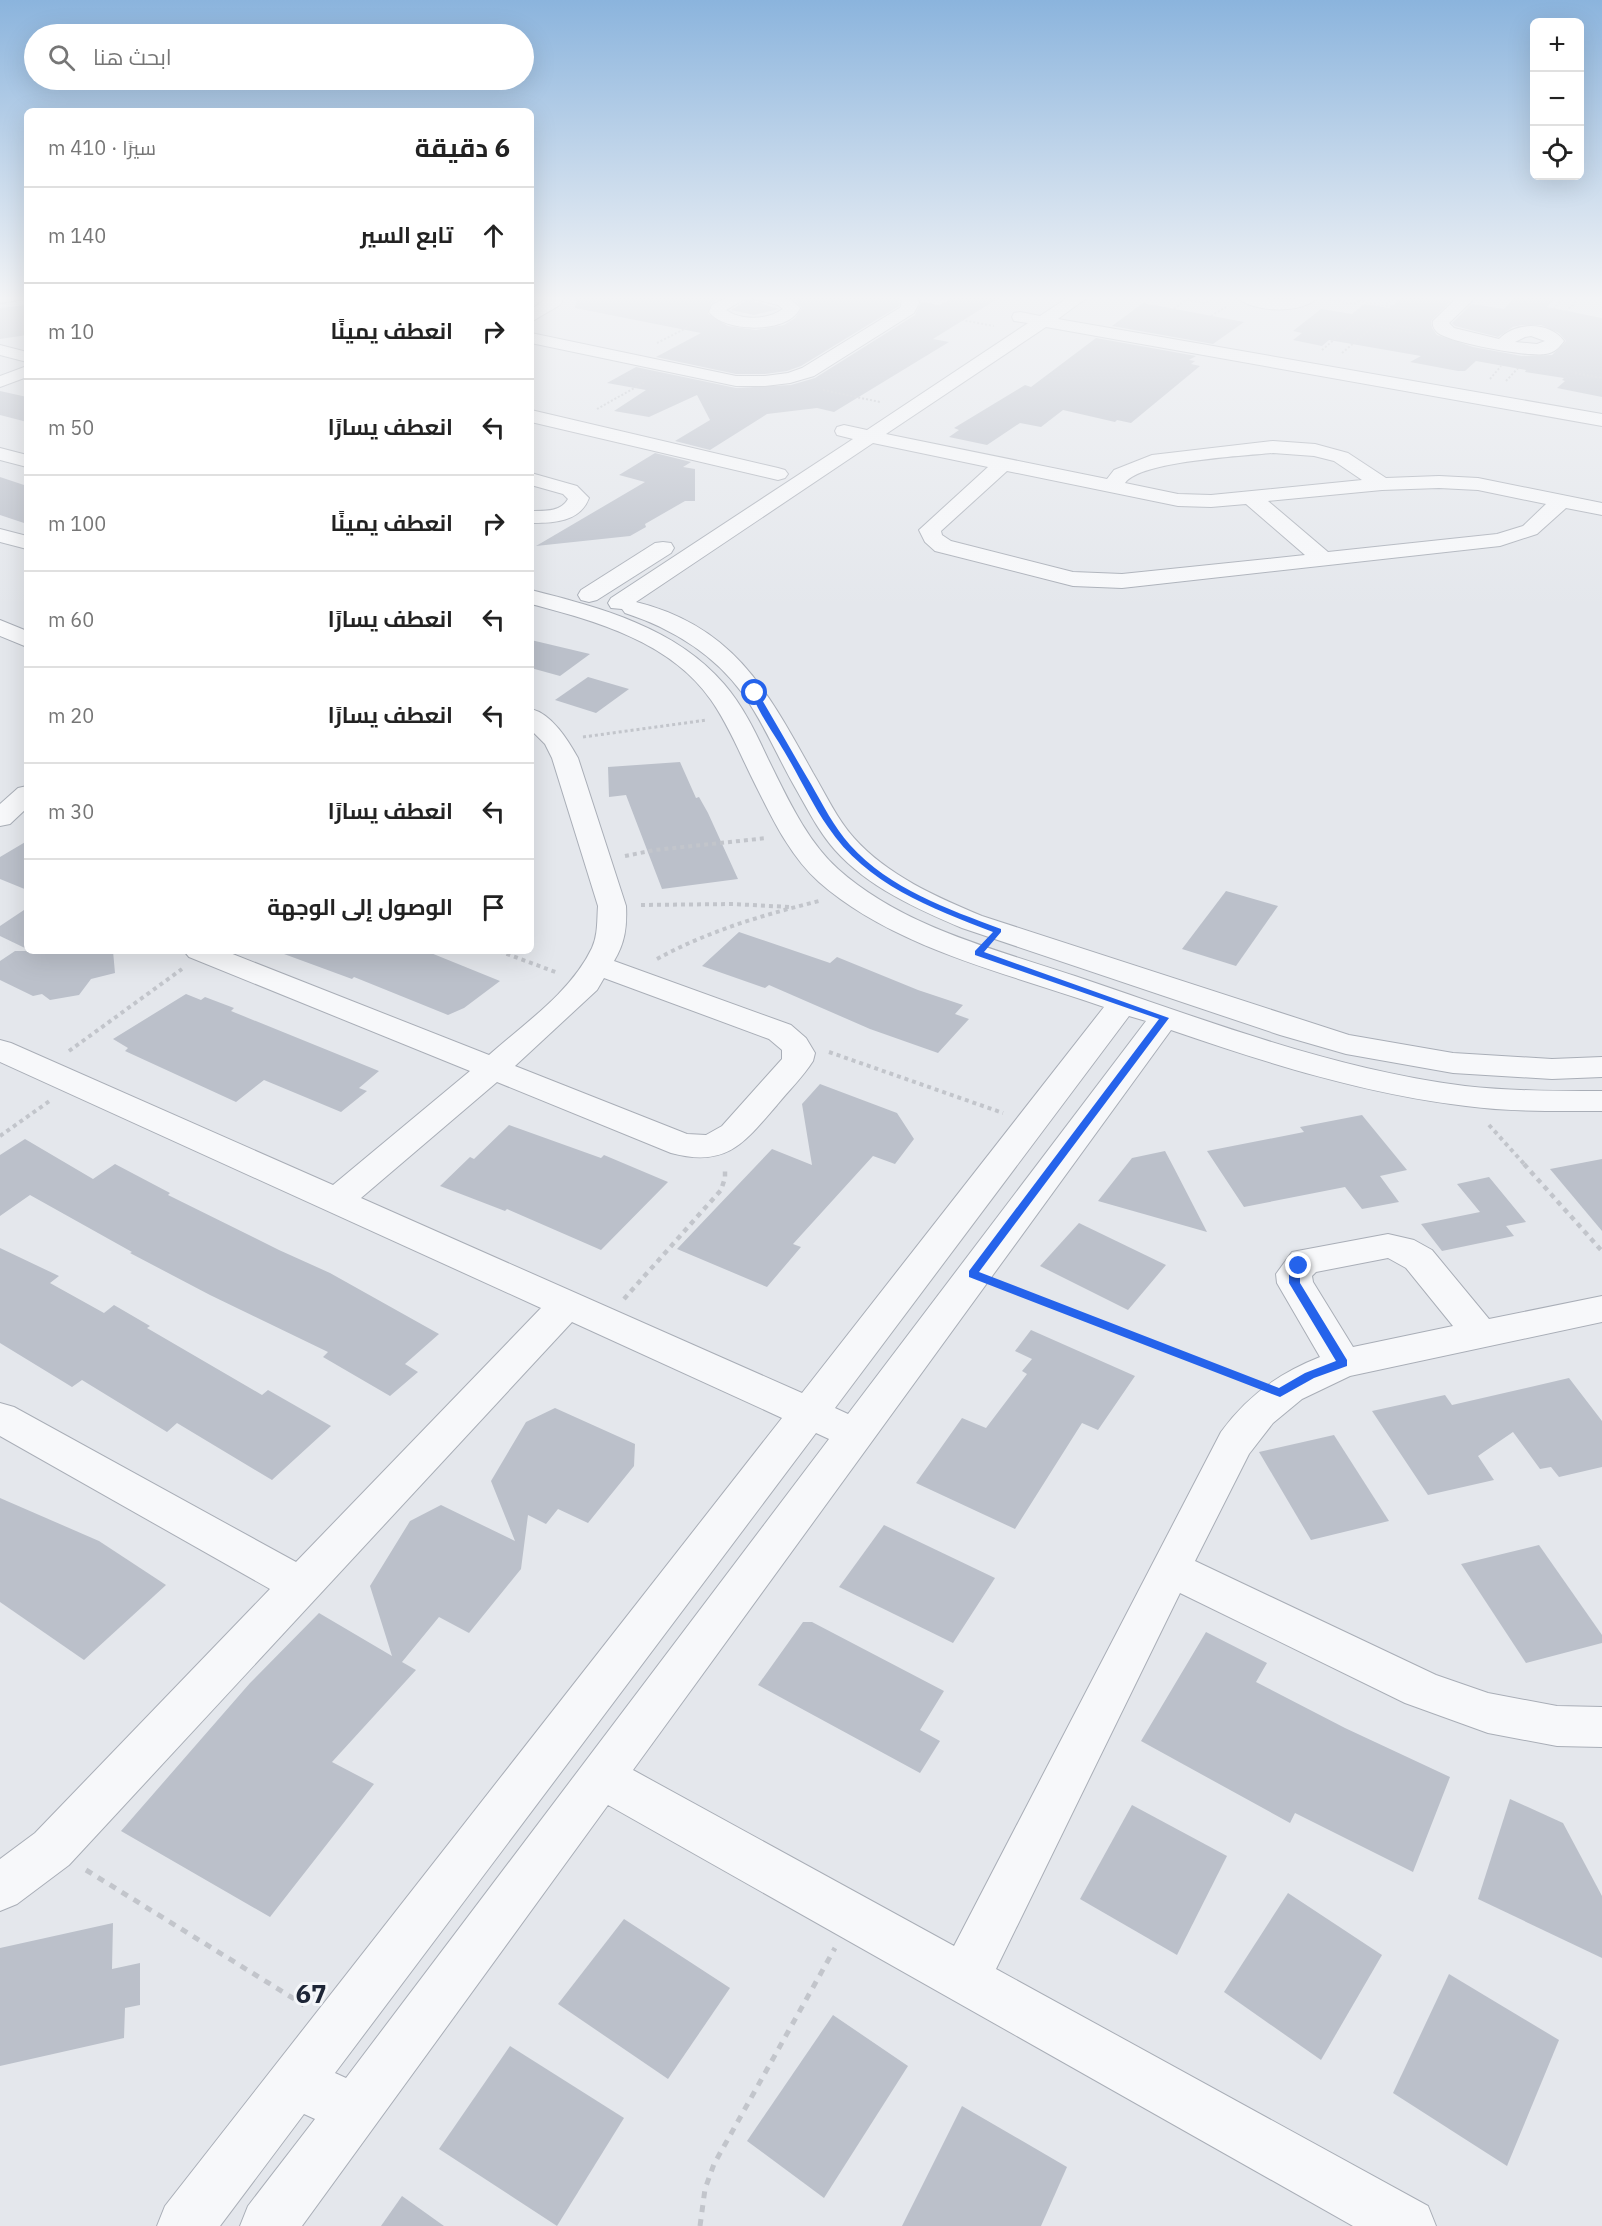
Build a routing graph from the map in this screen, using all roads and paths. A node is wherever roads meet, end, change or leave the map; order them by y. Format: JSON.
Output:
{"nodes":[{"id":1,"x":614,"y":400,"type":"edge"},
{"id":2,"x":868,"y":400,"type":"edge"},
{"id":3,"x":893,"y":400,"type":"edge"},
{"id":4,"x":918,"y":400,"type":"edge"},
{"id":5,"x":1498,"y":400,"type":"edge"},
{"id":6,"x":1550,"y":400,"type":"edge"},
{"id":7,"x":887,"y":404,"type":"junction"},
{"id":8,"x":1602,"y":409,"type":"edge"},
{"id":9,"x":534,"y":417,"type":"edge"},
{"id":10,"x":1602,"y":420,"type":"edge"},
{"id":11,"x":569,"y":425,"type":"junction"},
{"id":12,"x":844,"y":431,"type":"junction"},
{"id":13,"x":869,"y":436,"type":"junction"},
{"id":14,"x":0,"y":438,"type":"edge"},
{"id":15,"x":825,"y":443,"type":"dead end"},
{"id":16,"x":24,"y":445,"type":"edge"},
{"id":17,"x":0,"y":454,"type":"edge"},
{"id":18,"x":24,"y":460,"type":"edge"},
{"id":19,"x":797,"y":462,"type":"dead end"},
{"id":20,"x":1004,"y":463,"type":"junction"},
{"id":21,"x":778,"y":474,"type":"junction"},
{"id":22,"x":534,"y":480,"type":"edge"},
{"id":23,"x":1382,"y":484,"type":"junction"},
{"id":24,"x":1112,"y":486,"type":"junction"},
{"id":25,"x":758,"y":487,"type":"dead end"},
{"id":26,"x":1250,"y":497,"type":"junction"},
{"id":27,"x":1561,"y":501,"type":"junction"},
{"id":28,"x":1602,"y":509,"type":"edge"},
{"id":29,"x":534,"y":517,"type":"edge"},
{"id":30,"x":0,"y":535,"type":"edge"},
{"id":31,"x":679,"y":538,"type":"dead end"},
{"id":32,"x":24,"y":542,"type":"edge"},
{"id":33,"x":1323,"y":559,"type":"junction"},
{"id":34,"x":534,"y":581,"type":"edge"},
{"id":35,"x":589,"y":595,"type":"junction"},
{"id":36,"x":534,"y":598,"type":"edge"},
{"id":37,"x":619,"y":603,"type":"junction"},
{"id":38,"x":0,"y":627,"type":"edge"},
{"id":39,"x":24,"y":639,"type":"edge"},
{"id":40,"x":733,"y":716,"type":"junction"},
{"id":41,"x":534,"y":719,"type":"edge"},
{"id":42,"x":556,"y":741,"type":"junction"},
{"id":43,"x":24,"y":796,"type":"edge"},
{"id":44,"x":2,"y":814,"type":"edge"},
{"id":45,"x":795,"y":836,"type":"junction"},
{"id":46,"x":598,"y":861,"type":"junction"},
{"id":47,"x":852,"y":894,"type":"junction"},
{"id":48,"x":612,"y":906,"type":"junction"},
{"id":49,"x":793,"y":907,"type":"junction"},
{"id":50,"x":998,"y":931,"type":"junction"},
{"id":51,"x":978,"y":953,"type":"junction"},
{"id":52,"x":200,"y":954,"type":"edge"},
{"id":53,"x":207,"y":954,"type":"edge"},
{"id":54,"x":511,"y":954,"type":"edge"},
{"id":55,"x":592,"y":975,"type":"junction"},
{"id":56,"x":628,"y":977,"type":"junction"},
{"id":57,"x":1123,"y":1003,"type":"junction"},
{"id":58,"x":1164,"y":1018,"type":"junction"},
{"id":59,"x":788,"y":1038,"type":"junction"},
{"id":60,"x":0,"y":1050,"type":"edge"},
{"id":61,"x":1602,"y":1067,"type":"edge"},
{"id":62,"x":493,"y":1069,"type":"junction"},
{"id":63,"x":58,"y":1077,"type":"junction"},
{"id":64,"x":1463,"y":1095,"type":"junction"},
{"id":65,"x":1602,"y":1101,"type":"edge"},
{"id":66,"x":1031,"y":1123,"type":"junction"},
{"id":67,"x":0,"y":1136,"type":"edge"},
{"id":68,"x":711,"y":1146,"type":"junction"},
{"id":69,"x":336,"y":1201,"type":"junction"},
{"id":70,"x":1602,"y":1251,"type":"edge"},
{"id":71,"x":972,"y":1274,"type":"junction"},
{"id":72,"x":1602,"y":1309,"type":"edge"},
{"id":73,"x":586,"y":1313,"type":"junction"},
{"id":74,"x":1480,"y":1334,"type":"junction"},
{"id":75,"x":1343,"y":1363,"type":"junction"},
{"id":76,"x":1280,"y":1393,"type":"junction"},
{"id":77,"x":809,"y":1412,"type":"junction"},
{"id":78,"x":0,"y":1418,"type":"edge"},
{"id":79,"x":855,"y":1432,"type":"junction"},
{"id":80,"x":1170,"y":1569,"type":"junction"},
{"id":81,"x":302,"y":1585,"type":"junction"},
{"id":82,"x":1602,"y":1727,"type":"edge"},
{"id":83,"x":600,"y":1776,"type":"junction"},
{"id":84,"x":52,"y":1849,"type":"junction"},
{"id":85,"x":0,"y":1888,"type":"edge"},
{"id":86,"x":853,"y":1916,"type":"junction"},
{"id":87,"x":964,"y":1979,"type":"junction"},
{"id":88,"x":338,"y":2027,"type":"junction"},
{"id":89,"x":297,"y":2082,"type":"junction"},
{"id":90,"x":352,"y":2109,"type":"junction"},
{"id":91,"x":185,"y":2226,"type":"edge"},
{"id":92,"x":268,"y":2226,"type":"edge"},
{"id":93,"x":700,"y":2226,"type":"edge"},
{"id":94,"x":1407,"y":2226,"type":"edge"}],
"edges":[{"from":1,"to":11,"type":"path"},
{"from":2,"to":7,"type":"path"},
{"from":3,"to":7,"type":"street"},
{"from":4,"to":13,"type":"street"},
{"from":5,"to":10,"type":"street"},
{"from":6,"to":8,"type":"street"},
{"from":7,"to":12,"type":"street"},
{"from":9,"to":11,"type":"street"},
{"from":11,"to":21,"type":"street"},
{"from":12,"to":13,"type":"street"},
{"from":12,"to":15,"type":"street"},
{"from":13,"to":20,"type":"street"},
{"from":13,"to":37,"type":"street"},
{"from":14,"to":16,"type":"street"},
{"from":17,"to":18,"type":"street"},
{"from":19,"to":21,"type":"street"},
{"from":20,"to":24,"type":"street"},
{"from":20,"to":33,"type":"street"},
{"from":21,"to":25,"type":"street"},
{"from":22,"to":29,"type":"street"},
{"from":23,"to":24,"type":"street"},
{"from":23,"to":26,"type":"street"},
{"from":23,"to":27,"type":"street"},
{"from":24,"to":26,"type":"street"},
{"from":26,"to":33,"type":"street"},
{"from":27,"to":28,"type":"street"},
{"from":27,"to":33,"type":"street"},
{"from":30,"to":32,"type":"street"},
{"from":31,"to":35,"type":"street"},
{"from":34,"to":35,"type":"street"},
{"from":35,"to":37,"type":"street"},
{"from":36,"to":40,"type":"street"},
{"from":37,"to":50,"type":"street"},
{"from":38,"to":39,"type":"street"},
{"from":40,"to":42,"type":"path"},
{"from":40,"to":45,"type":"street"},
{"from":41,"to":42,"type":"street"},
{"from":42,"to":46,"type":"street"},
{"from":43,"to":44,"type":"street"},
{"from":45,"to":46,"type":"path"},
{"from":45,"to":47,"type":"street"},
{"from":46,"to":48,"type":"street"},
{"from":47,"to":49,"type":"path"},
{"from":47,"to":51,"type":"street"},
{"from":48,"to":49,"type":"path"},
{"from":48,"to":55,"type":"street"},
{"from":49,"to":56,"type":"path"},
{"from":50,"to":51,"type":"street"},
{"from":50,"to":61,"type":"street"},
{"from":51,"to":57,"type":"street"},
{"from":52,"to":63,"type":"path"},
{"from":53,"to":62,"type":"street"},
{"from":54,"to":55,"type":"path"},
{"from":55,"to":56,"type":"street"},
{"from":55,"to":62,"type":"street"},
{"from":56,"to":59,"type":"street"},
{"from":57,"to":58,"type":"street"},
{"from":57,"to":66,"type":"street"},
{"from":58,"to":64,"type":"street"},
{"from":58,"to":71,"type":"street"},
{"from":59,"to":66,"type":"path"},
{"from":59,"to":68,"type":"street"},
{"from":60,"to":63,"type":"street"},
{"from":62,"to":68,"type":"street"},
{"from":62,"to":69,"type":"street"},
{"from":63,"to":67,"type":"path"},
{"from":63,"to":69,"type":"street"},
{"from":64,"to":65,"type":"street"},
{"from":64,"to":70,"type":"path"},
{"from":66,"to":77,"type":"street"},
{"from":68,"to":73,"type":"path"},
{"from":69,"to":73,"type":"street"},
{"from":71,"to":76,"type":"path"},
{"from":71,"to":79,"type":"street"},
{"from":72,"to":74,"type":"street"},
{"from":73,"to":77,"type":"street"},
{"from":73,"to":81,"type":"street"},
{"from":74,"to":75,"type":"street"},
{"from":74,"to":75,"type":"street"},
{"from":75,"to":76,"type":"street"},
{"from":76,"to":80,"type":"street"},
{"from":77,"to":79,"type":"street"},
{"from":77,"to":88,"type":"street"},
{"from":78,"to":81,"type":"street"},
{"from":79,"to":83,"type":"street"},
{"from":80,"to":82,"type":"street"},
{"from":80,"to":87,"type":"street"},
{"from":81,"to":84,"type":"street"},
{"from":83,"to":86,"type":"street"},
{"from":83,"to":90,"type":"street"},
{"from":84,"to":85,"type":"street"},
{"from":84,"to":88,"type":"path"},
{"from":86,"to":87,"type":"street"},
{"from":86,"to":93,"type":"path"},
{"from":87,"to":94,"type":"street"},
{"from":88,"to":89,"type":"street"},
{"from":89,"to":90,"type":"street"},
{"from":89,"to":91,"type":"street"},
{"from":90,"to":92,"type":"street"}]}
